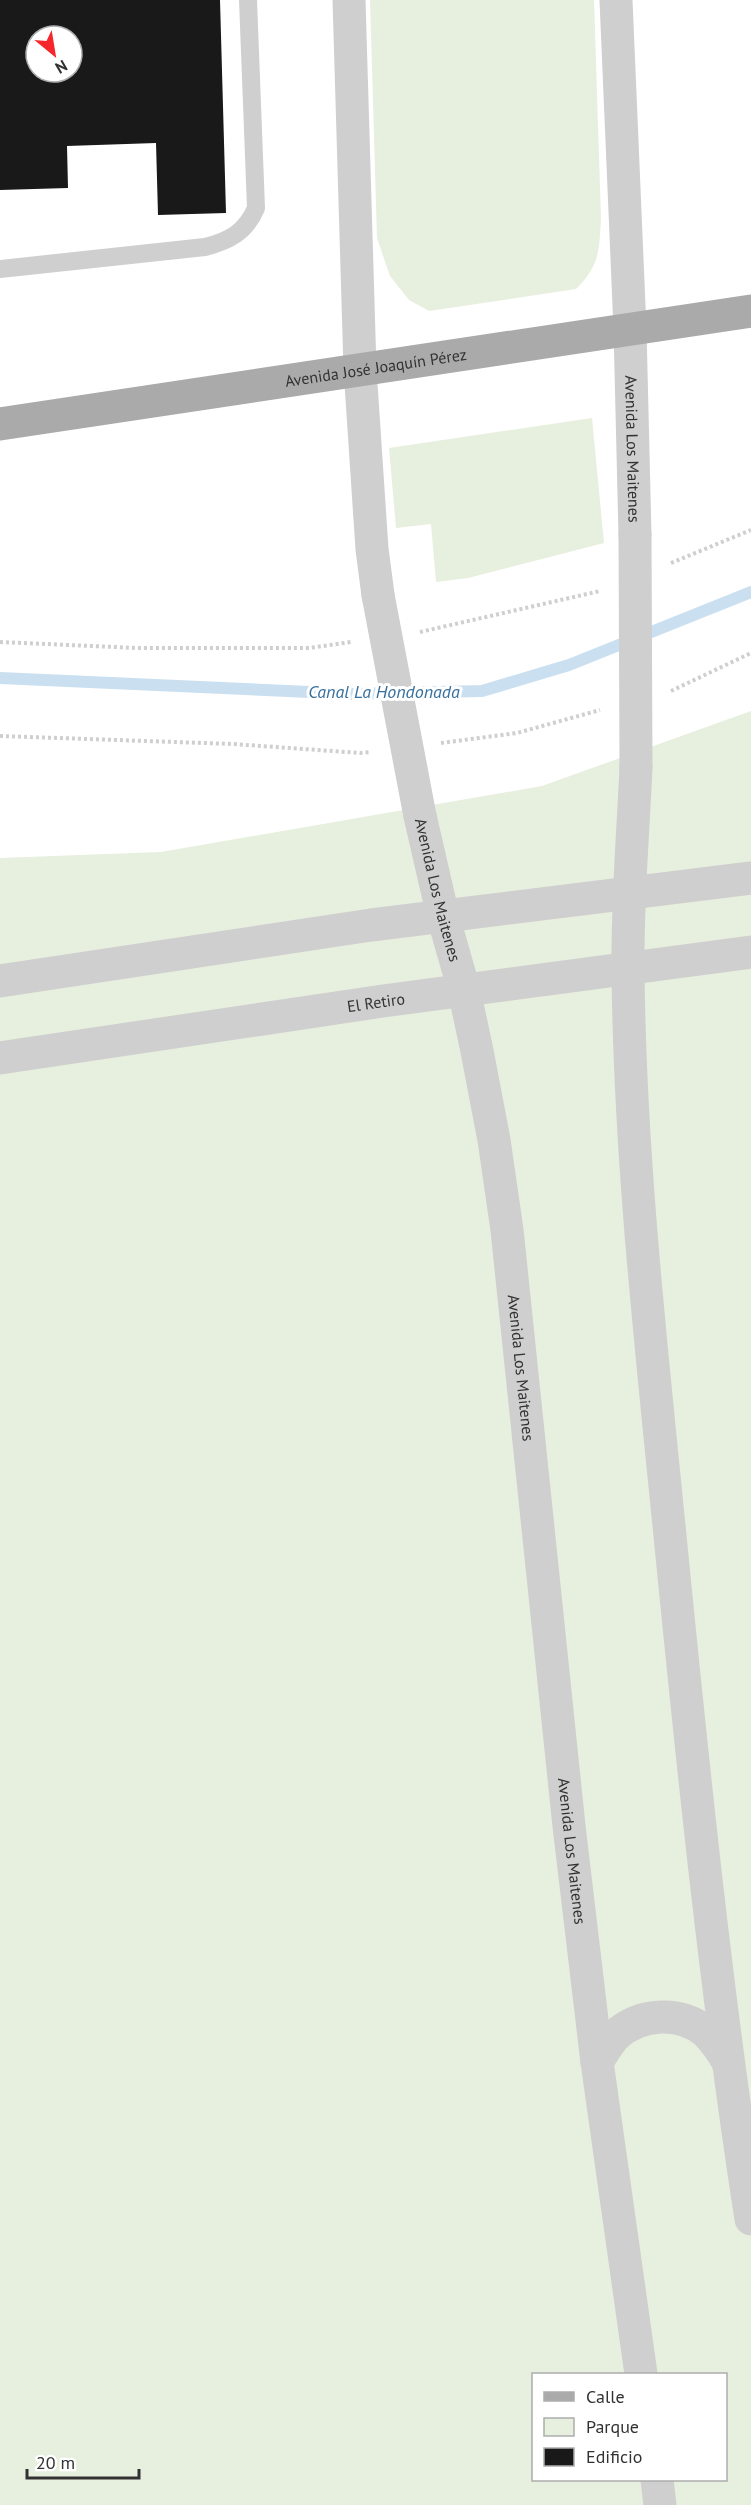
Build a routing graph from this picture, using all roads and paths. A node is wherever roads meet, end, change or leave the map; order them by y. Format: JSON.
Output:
{"nodes":[{"id":1,"x":249,"y":0,"type":"edge"},
{"id":2,"x":349,"y":0,"type":"edge"},
{"id":3,"x":616,"y":0,"type":"edge"},
{"id":4,"x":0,"y":269,"type":"edge"},
{"id":5,"x":751,"y":311,"type":"edge"},
{"id":6,"x":630,"y":329,"type":"junction"},
{"id":7,"x":360,"y":369,"type":"junction"},
{"id":8,"x":0,"y":424,"type":"edge"},
{"id":9,"x":751,"y":878,"type":"edge"},
{"id":10,"x":631,"y":894,"type":"junction"},
{"id":11,"x":442,"y":916,"type":"junction"},
{"id":12,"x":751,"y":952,"type":"edge"},
{"id":13,"x":628,"y":969,"type":"junction"},
{"id":14,"x":0,"y":981,"type":"edge"},
{"id":15,"x":464,"y":990,"type":"junction"},
{"id":16,"x":0,"y":1058,"type":"edge"},
{"id":17,"x":597,"y":2062,"type":"junction"},
{"id":18,"x":728,"y":2062,"type":"junction"},
{"id":19,"x":751,"y":2219,"type":"edge"},
{"id":20,"x":641,"y":2373,"type":"edge"},
{"id":21,"x":657,"y":2481,"type":"edge"},
{"id":22,"x":660,"y":2505,"type":"edge"}],
"edges":[{"from":1,"to":4,"type":"lane"},
{"from":2,"to":7,"type":"street","name":"Avenida Los Maitenes"},
{"from":3,"to":6,"type":"street","name":"Avenida Los Maitenes"},
{"from":5,"to":6,"type":"main road","name":"Avenida José Joaquín Pérez"},
{"from":6,"to":7,"type":"main road","name":"Avenida José Joaquín Pérez"},
{"from":6,"to":10,"type":"street","name":"Avenida Los Maitenes","bridge":true},
{"from":7,"to":8,"type":"main road","name":"Avenida José Joaquín Pérez"},
{"from":7,"to":11,"type":"street","name":"Avenida Los Maitenes","bridge":true},
{"from":9,"to":10,"type":"street"},
{"from":10,"to":11,"type":"street"},
{"from":10,"to":13,"type":"street","name":"Avenida Los Maitenes"},
{"from":11,"to":14,"type":"street"},
{"from":11,"to":15,"type":"street","name":"Avenida Los Maitenes"},
{"from":12,"to":13,"type":"street","name":"El Retiro"},
{"from":13,"to":15,"type":"street","name":"El Retiro"},
{"from":13,"to":18,"type":"street","name":"Avenida Los Maitenes"},
{"from":15,"to":16,"type":"street","name":"El Retiro"},
{"from":15,"to":17,"type":"street","name":"Avenida Los Maitenes"},
{"from":17,"to":18,"type":"street"},
{"from":17,"to":20,"type":"street","name":"Avenida Los Maitenes"},
{"from":18,"to":19,"type":"street","name":"Avenida Los Maitenes"},
{"from":21,"to":22,"type":"street"}]}
